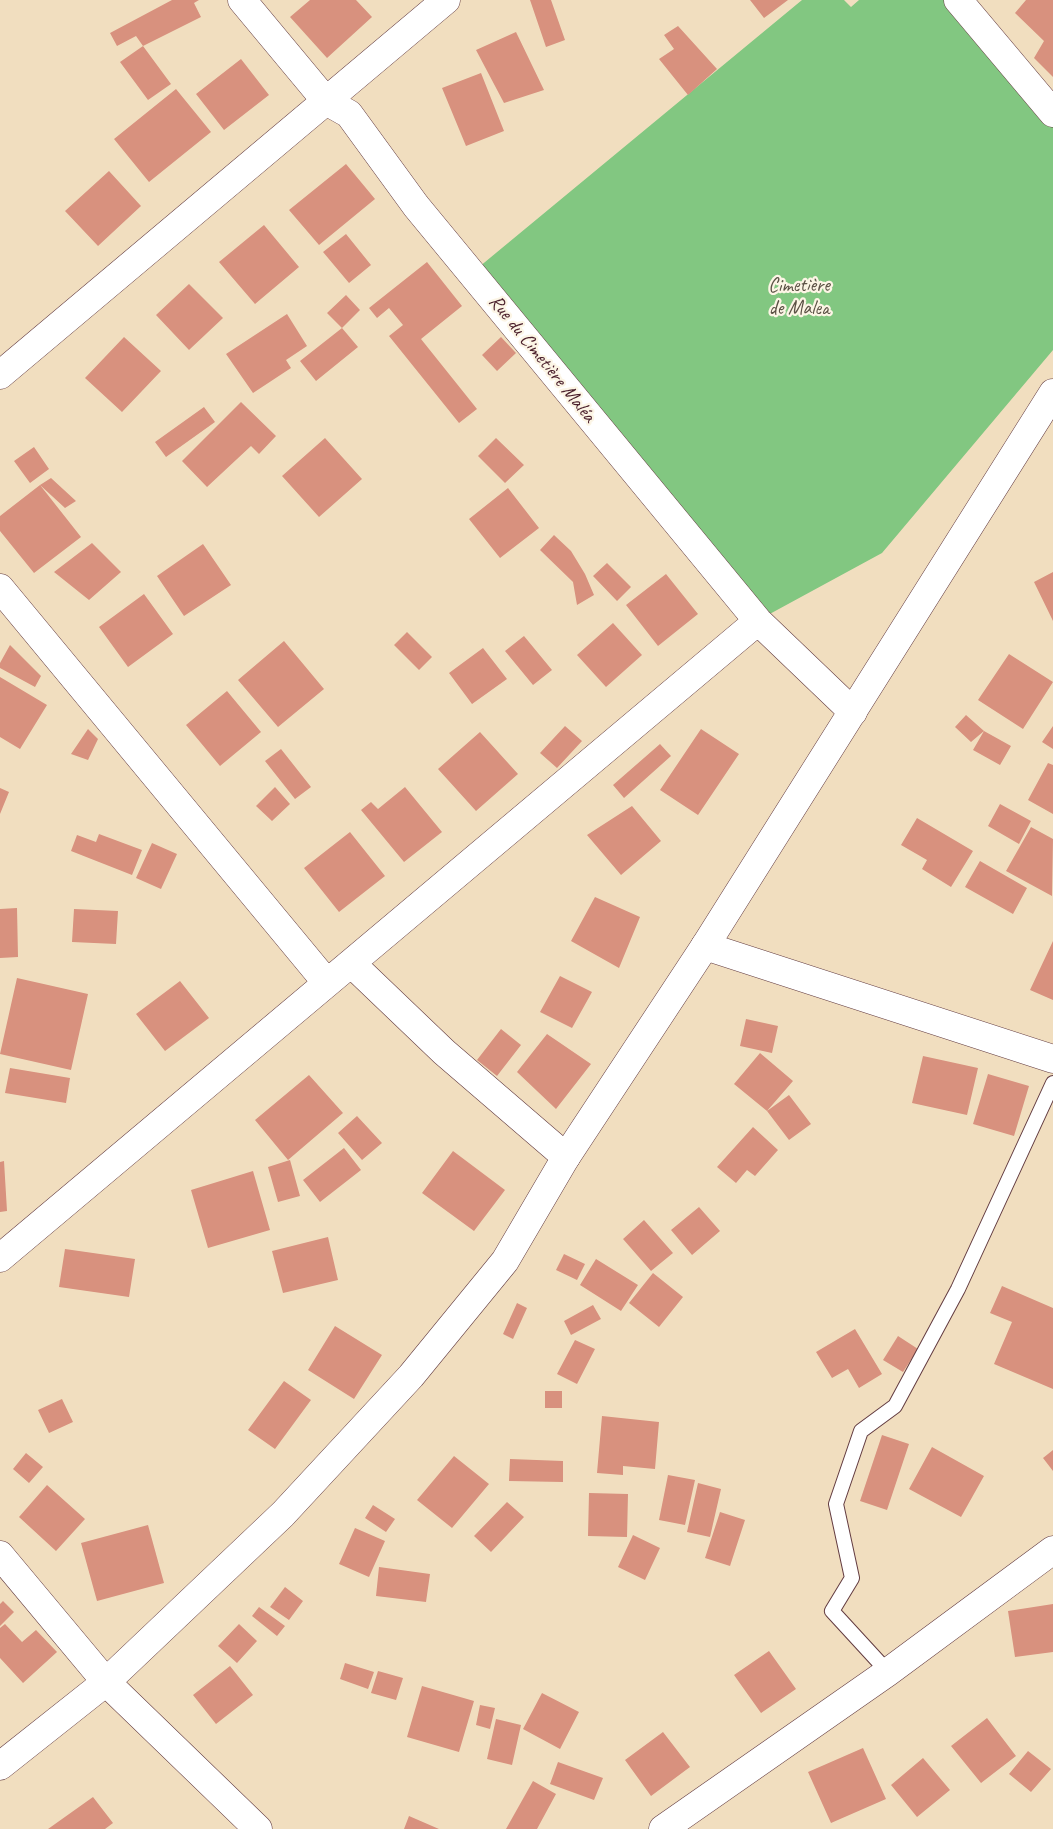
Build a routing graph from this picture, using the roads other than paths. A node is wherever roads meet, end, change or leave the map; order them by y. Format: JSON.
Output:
{"nodes":[{"id":1,"x":242,"y":0,"type":"edge"},
{"id":2,"x":446,"y":0,"type":"edge"},
{"id":3,"x":958,"y":0,"type":"edge"},
{"id":4,"x":326,"y":101,"type":"junction"},
{"id":5,"x":1053,"y":113,"type":"edge"},
{"id":6,"x":0,"y":375,"type":"edge"},
{"id":7,"x":1053,"y":393,"type":"edge"},
{"id":8,"x":0,"y":588,"type":"edge"},
{"id":9,"x":758,"y":621,"type":"junction"},
{"id":10,"x":853,"y":712,"type":"junction"},
{"id":11,"x":705,"y":946,"type":"junction"},
{"id":12,"x":350,"y":963,"type":"junction"},
{"id":13,"x":328,"y":983,"type":"junction"},
{"id":14,"x":1053,"y":1059,"type":"edge"},
{"id":15,"x":1053,"y":1082,"type":"edge"},
{"id":16,"x":566,"y":1157,"type":"junction"},
{"id":17,"x":0,"y":1258,"type":"edge"},
{"id":18,"x":1053,"y":1550,"type":"edge"},
{"id":19,"x":0,"y":1555,"type":"edge"},
{"id":20,"x":888,"y":1672,"type":"junction"},
{"id":21,"x":106,"y":1682,"type":"junction"},
{"id":22,"x":0,"y":1766,"type":"edge"},
{"id":23,"x":258,"y":1829,"type":"edge"},
{"id":24,"x":663,"y":1829,"type":"edge"}],
"edges":[{"from":1,"to":4,"type":"street","name":"Rue du Cimetière Maléa"},
{"from":2,"to":4,"type":"street"},
{"from":3,"to":5,"type":"street"},
{"from":4,"to":6,"type":"street"},
{"from":4,"to":9,"type":"street","name":"Rue du Cimetière Maléa"},
{"from":7,"to":10,"type":"street"},
{"from":8,"to":13,"type":"street"},
{"from":9,"to":10,"type":"street","name":"Rue du Cimetière Maléa"},
{"from":9,"to":12,"type":"street"},
{"from":10,"to":11,"type":"street"},
{"from":11,"to":14,"type":"street"},
{"from":11,"to":16,"type":"street"},
{"from":12,"to":13,"type":"street"},
{"from":12,"to":16,"type":"street"},
{"from":13,"to":17,"type":"street"},
{"from":15,"to":20,"type":"lane"},
{"from":16,"to":21,"type":"street"},
{"from":18,"to":20,"type":"street"},
{"from":19,"to":21,"type":"street"},
{"from":20,"to":24,"type":"street"},
{"from":21,"to":22,"type":"street"},
{"from":21,"to":23,"type":"street"}]}
